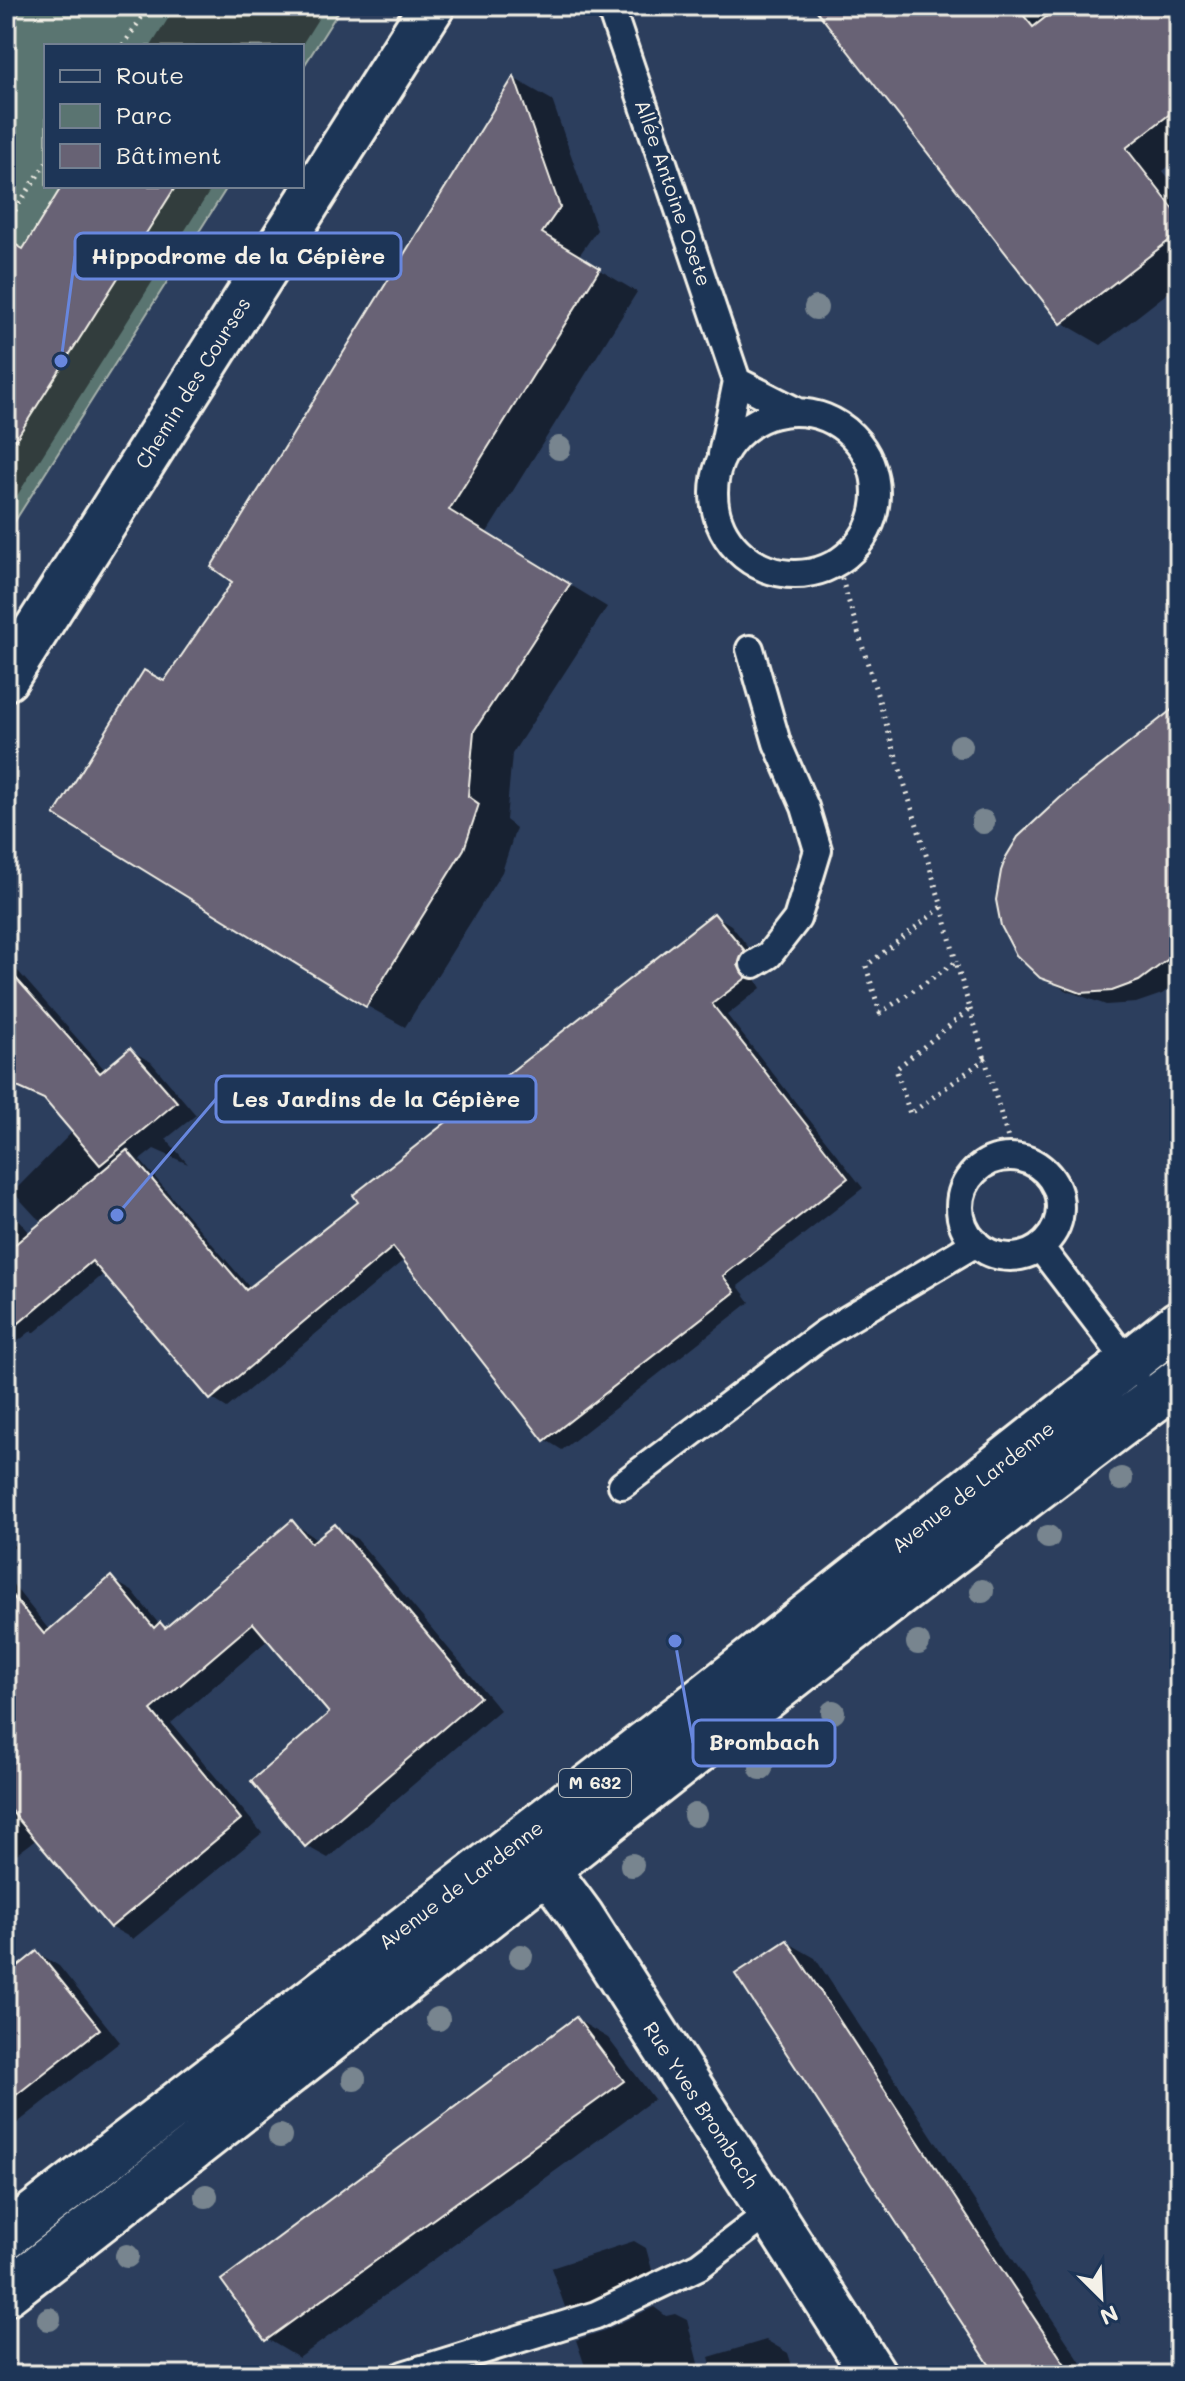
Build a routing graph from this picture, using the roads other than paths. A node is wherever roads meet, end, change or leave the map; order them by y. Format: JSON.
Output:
{"nodes":[{"id":1,"x":432,"y":6,"type":"edge"},
{"id":2,"x":610,"y":6,"type":"edge"},
{"id":3,"x":737,"y":381,"type":"junction"},
{"id":4,"x":796,"y":411,"type":"junction"},
{"id":5,"x":720,"y":460,"type":"junction"},
{"id":6,"x":750,"y":649,"type":"dead end"},
{"id":7,"x":6,"y":678,"type":"edge"},
{"id":8,"x":754,"y":964,"type":"dead end"},
{"id":9,"x":976,"y":1243,"type":"junction"},
{"id":10,"x":1040,"y":1247,"type":"junction"},
{"id":11,"x":1179,"y":1323,"type":"edge"},
{"id":12,"x":1129,"y":1364,"type":"junction"},
{"id":13,"x":1168,"y":1389,"type":"edge"},
{"id":14,"x":622,"y":1485,"type":"dead end"},
{"id":15,"x":536,"y":1853,"type":"junction"},
{"id":16,"x":770,"y":2212,"type":"junction"},
{"id":17,"x":6,"y":2236,"type":"edge"},
{"id":18,"x":6,"y":2293,"type":"edge"},
{"id":19,"x":403,"y":2375,"type":"edge"},
{"id":20,"x":874,"y":2375,"type":"edge"}],
"edges":[{"from":1,"to":7,"type":"main road","name":"Chemin des Courses"},
{"from":2,"to":3,"type":"lane","name":"Allée Antoine Osete"},
{"from":3,"to":4,"type":"lane"},
{"from":3,"to":5,"type":"lane"},
{"from":4,"to":5,"type":"lane"},
{"from":4,"to":5,"type":"lane"},
{"from":6,"to":8,"type":"lane"},
{"from":9,"to":10,"type":"lane"},
{"from":9,"to":10,"type":"lane"},
{"from":9,"to":14,"type":"lane"},
{"from":10,"to":12,"type":"lane"},
{"from":11,"to":12,"type":"main road","name":"Avenue de Lardenne","number":"M 632"},
{"from":12,"to":13,"type":"lane"},
{"from":12,"to":15,"type":"main road","name":"Avenue de Lardenne","number":"M 632"},
{"from":13,"to":15,"type":"main road","name":"Avenue de Lardenne","number":"M 632"},
{"from":15,"to":16,"type":"main road","name":"Rue Yves Brombach"},
{"from":15,"to":17,"type":"main road","name":"Avenue de Lardenne","number":"M 632"},
{"from":15,"to":18,"type":"main road","name":"Avenue de Lardenne","number":"M 632"},
{"from":16,"to":19,"type":"lane"},
{"from":16,"to":20,"type":"main road","name":"Rue Yves Brombach"}]}
